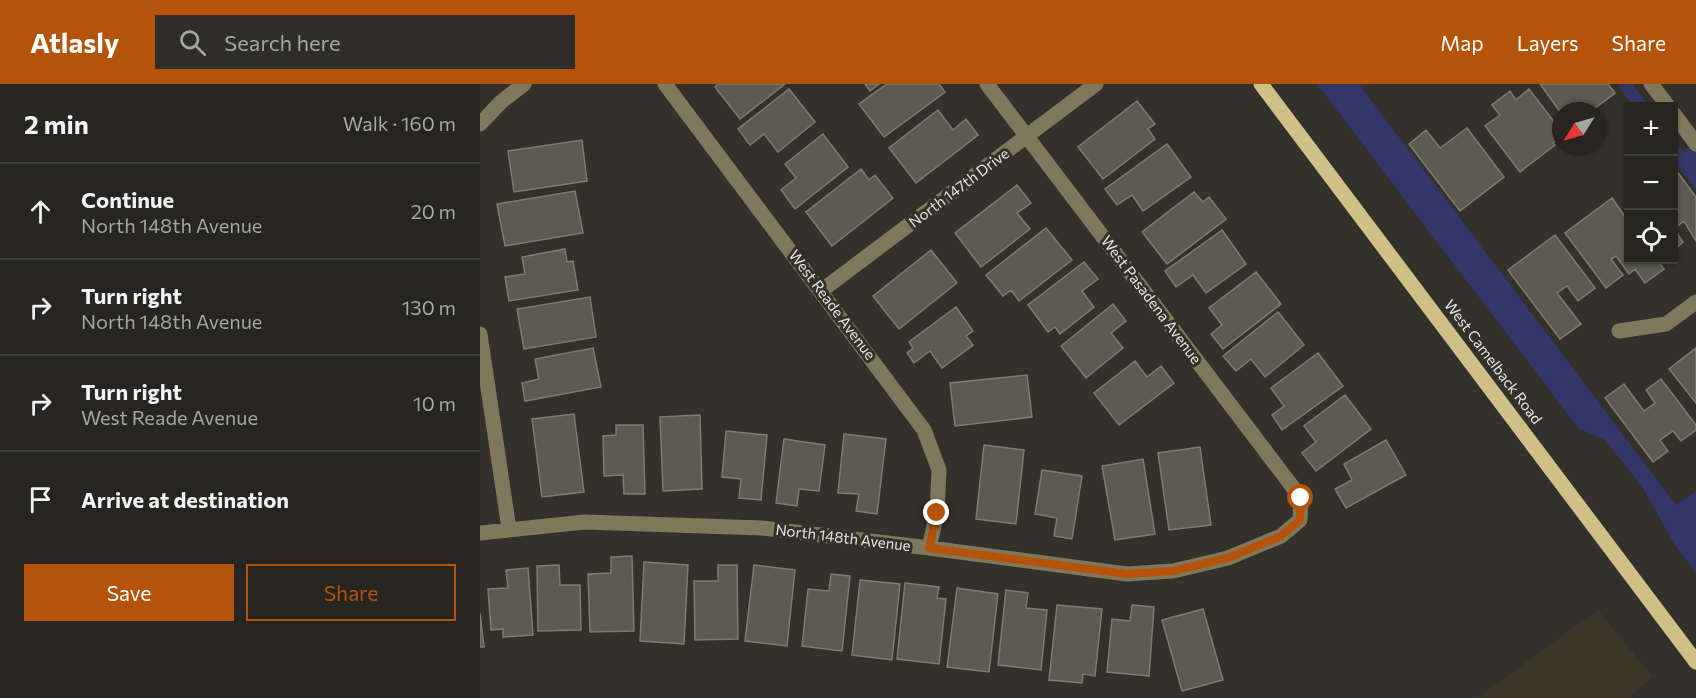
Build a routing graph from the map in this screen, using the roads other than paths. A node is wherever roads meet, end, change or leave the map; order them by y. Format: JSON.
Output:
{"nodes":[{"id":1,"x":524,"y":84,"type":"edge"},
{"id":2,"x":665,"y":84,"type":"edge"},
{"id":3,"x":987,"y":84,"type":"edge"},
{"id":4,"x":1096,"y":84,"type":"edge"},
{"id":5,"x":1261,"y":84,"type":"edge"},
{"id":6,"x":1651,"y":84,"type":"edge"},
{"id":7,"x":1665,"y":102,"type":"edge"},
{"id":8,"x":1678,"y":119,"type":"edge"},
{"id":9,"x":480,"y":124,"type":"edge"},
{"id":10,"x":1027,"y":137,"type":"junction"},
{"id":11,"x":1696,"y":144,"type":"edge"},
{"id":12,"x":821,"y":291,"type":"junction"},
{"id":13,"x":1696,"y":302,"type":"edge"},
{"id":14,"x":1619,"y":331,"type":"dead end"},
{"id":15,"x":480,"y":334,"type":"edge"},
{"id":16,"x":1300,"y":520,"type":"joint"},
{"id":17,"x":509,"y":529,"type":"junction"},
{"id":18,"x":480,"y":533,"type":"edge"},
{"id":19,"x":929,"y":548,"type":"junction"},
{"id":20,"x":1696,"y":662,"type":"edge"}],
"edges":[{"from":1,"to":9,"type":"street"},
{"from":2,"to":12,"type":"street","name":"West Reade Avenue"},
{"from":3,"to":10,"type":"street","name":"West Pasadena Avenue"},
{"from":4,"to":10,"type":"street","name":"North 147th Drive"},
{"from":5,"to":20,"type":"main road","name":"West Camelback Road"},
{"from":6,"to":7,"type":"street"},
{"from":8,"to":11,"type":"street"},
{"from":10,"to":12,"type":"street","name":"North 147th Drive"},
{"from":10,"to":16,"type":"street","name":"West Pasadena Avenue"},
{"from":12,"to":19,"type":"street","name":"West Reade Avenue"},
{"from":13,"to":14,"type":"street"},
{"from":15,"to":17,"type":"street"},
{"from":16,"to":19,"type":"street","name":"North 148th Avenue"},
{"from":17,"to":18,"type":"street","name":"North 148th Avenue"},
{"from":17,"to":19,"type":"street","name":"North 148th Avenue"}]}
